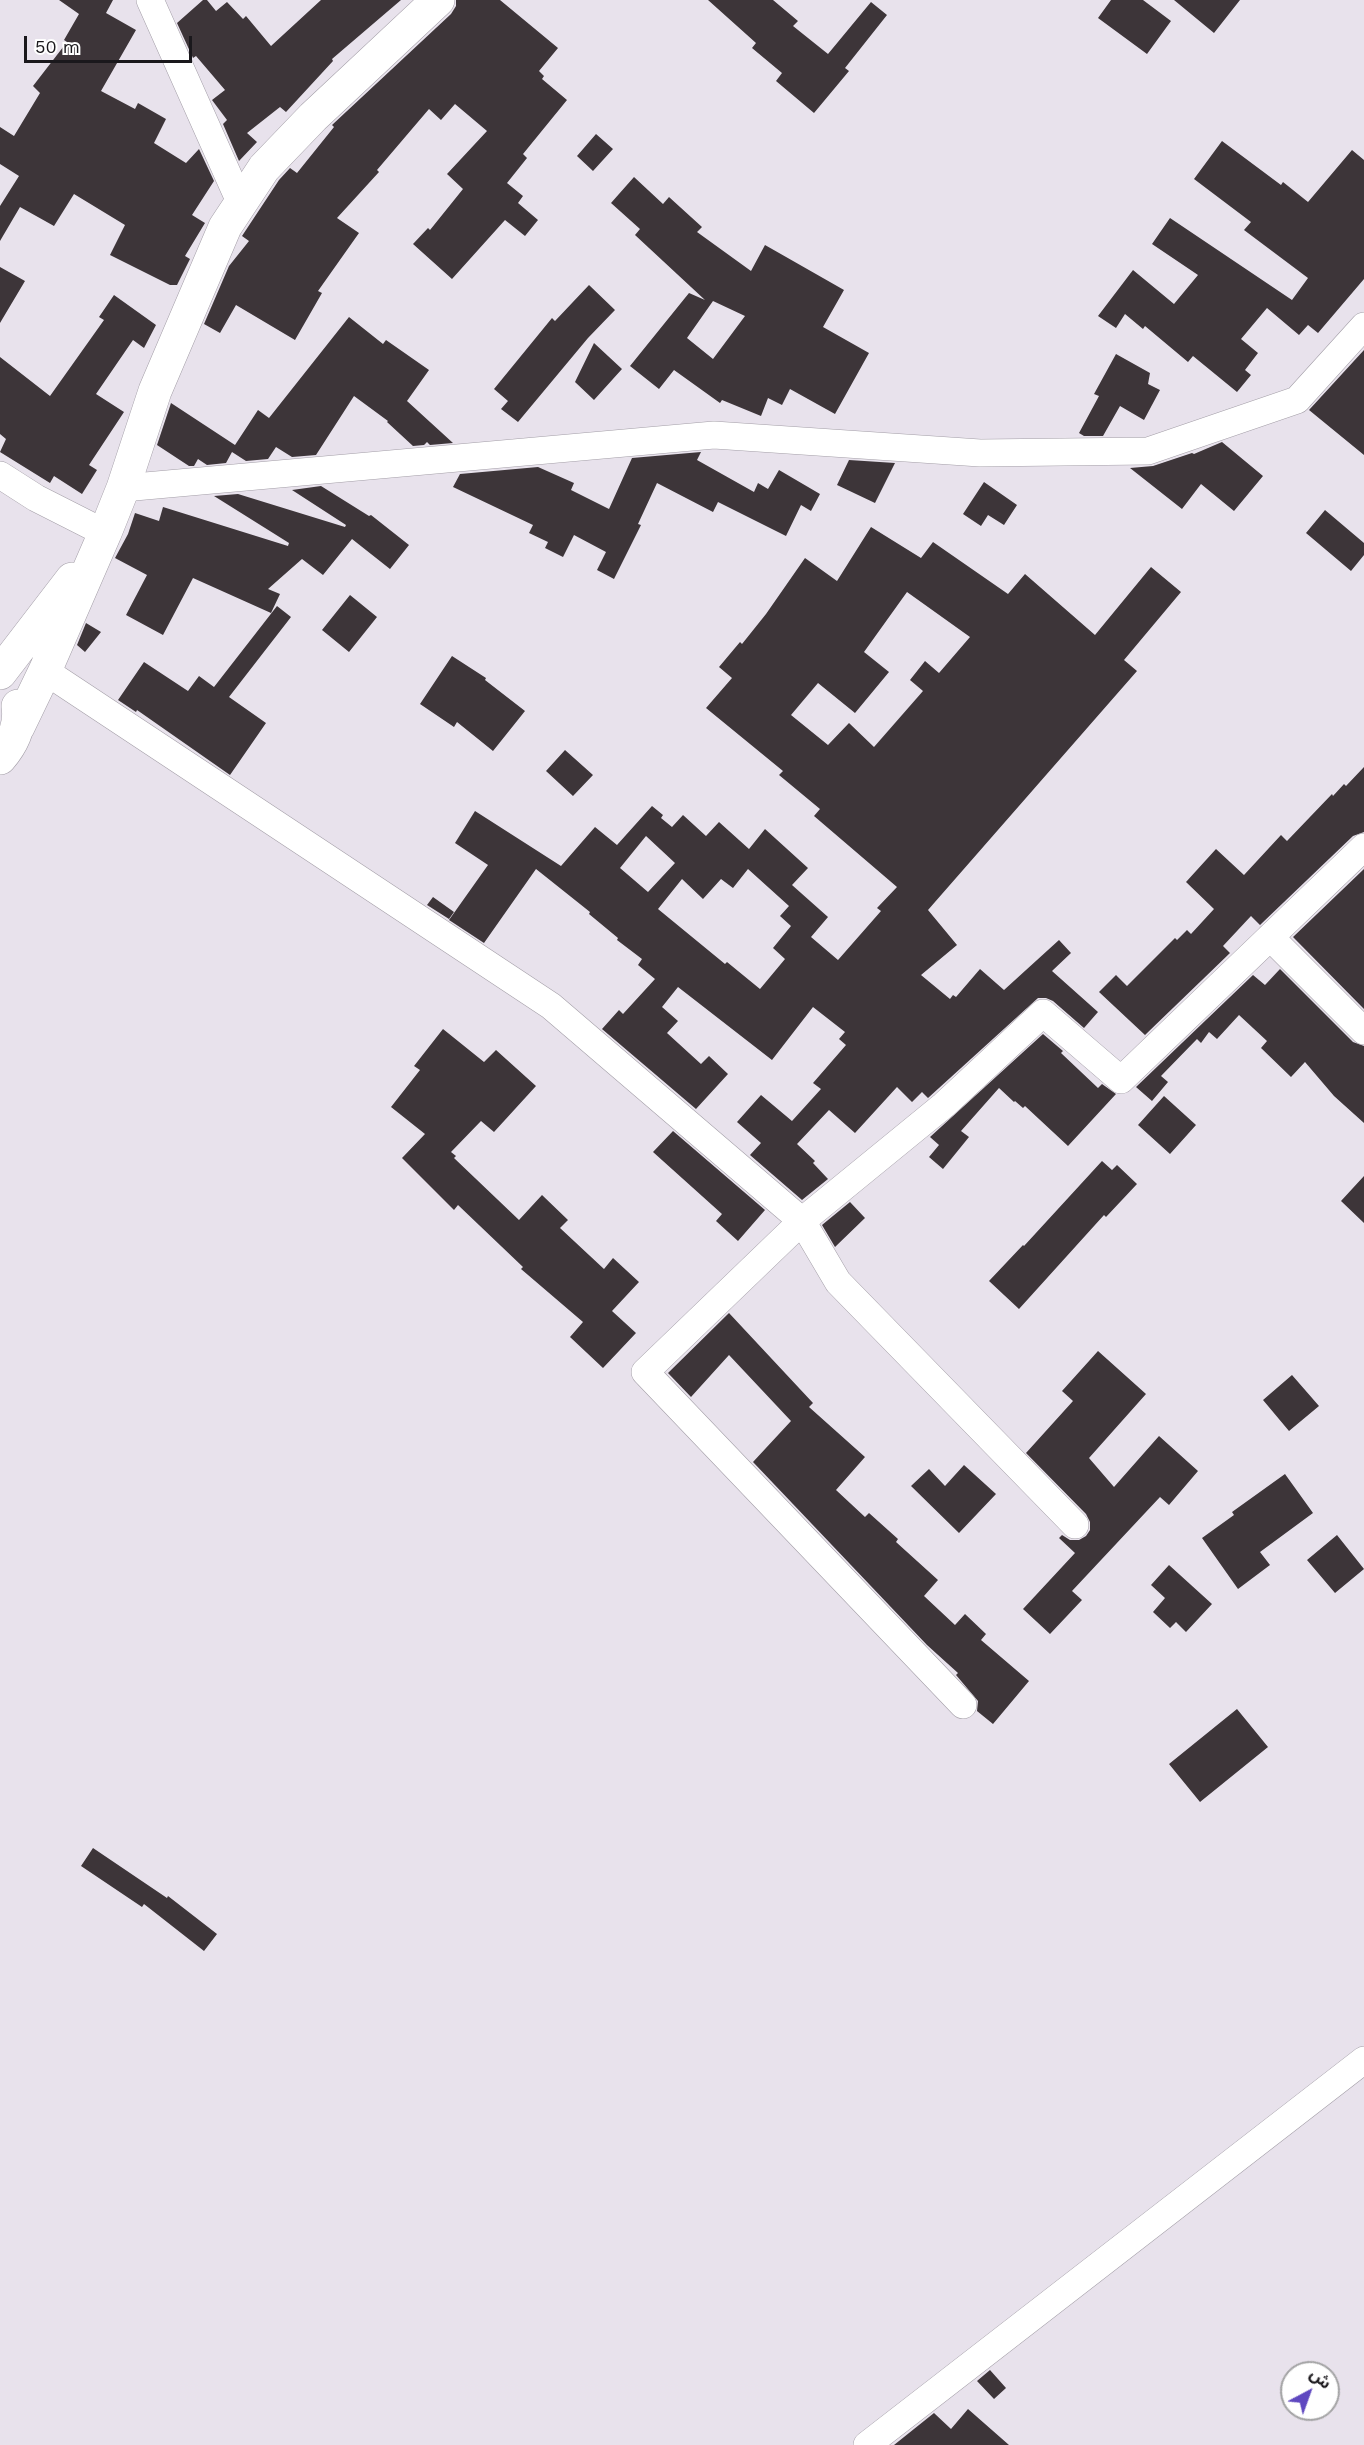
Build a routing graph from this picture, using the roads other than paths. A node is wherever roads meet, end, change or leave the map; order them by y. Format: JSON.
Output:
{"nodes":[{"id":1,"x":150,"y":0,"type":"edge"},
{"id":2,"x":438,"y":0,"type":"edge"},
{"id":3,"x":241,"y":204,"type":"junction"},
{"id":4,"x":1364,"y":326,"type":"edge"},
{"id":5,"x":0,"y":475,"type":"edge"},
{"id":6,"x":123,"y":488,"type":"junction"},
{"id":7,"x":105,"y":533,"type":"junction"},
{"id":8,"x":45,"y":671,"type":"junction"},
{"id":9,"x":0,"y":673,"type":"edge"},
{"id":10,"x":0,"y":694,"type":"edge"},
{"id":11,"x":18,"y":727,"type":"junction"},
{"id":12,"x":0,"y":758,"type":"edge"},
{"id":13,"x":1364,"y":848,"type":"edge"},
{"id":14,"x":1270,"y":937,"type":"junction"},
{"id":15,"x":1364,"y":1031,"type":"edge"},
{"id":16,"x":802,"y":1221,"type":"junction"},
{"id":17,"x":1075,"y":1525,"type":"dead end"},
{"id":18,"x":963,"y":1705,"type":"dead end"},
{"id":19,"x":1364,"y":2060,"type":"edge"},
{"id":20,"x":867,"y":2445,"type":"edge"}],
"edges":[{"from":1,"to":3,"type":"street"},
{"from":2,"to":3,"type":"main road"},
{"from":3,"to":6,"type":"main road"},
{"from":4,"to":6,"type":"street"},
{"from":5,"to":7,"type":"street"},
{"from":6,"to":7,"type":"main road"},
{"from":7,"to":8,"type":"main road"},
{"from":7,"to":9,"type":"main road"},
{"from":8,"to":11,"type":"main road"},
{"from":8,"to":16,"type":"street"},
{"from":10,"to":11,"type":"main road"},
{"from":11,"to":12,"type":"main road"},
{"from":13,"to":14,"type":"street"},
{"from":14,"to":15,"type":"street"},
{"from":14,"to":16,"type":"street"},
{"from":16,"to":17,"type":"street"},
{"from":16,"to":18,"type":"street"},
{"from":19,"to":20,"type":"street"}]}
